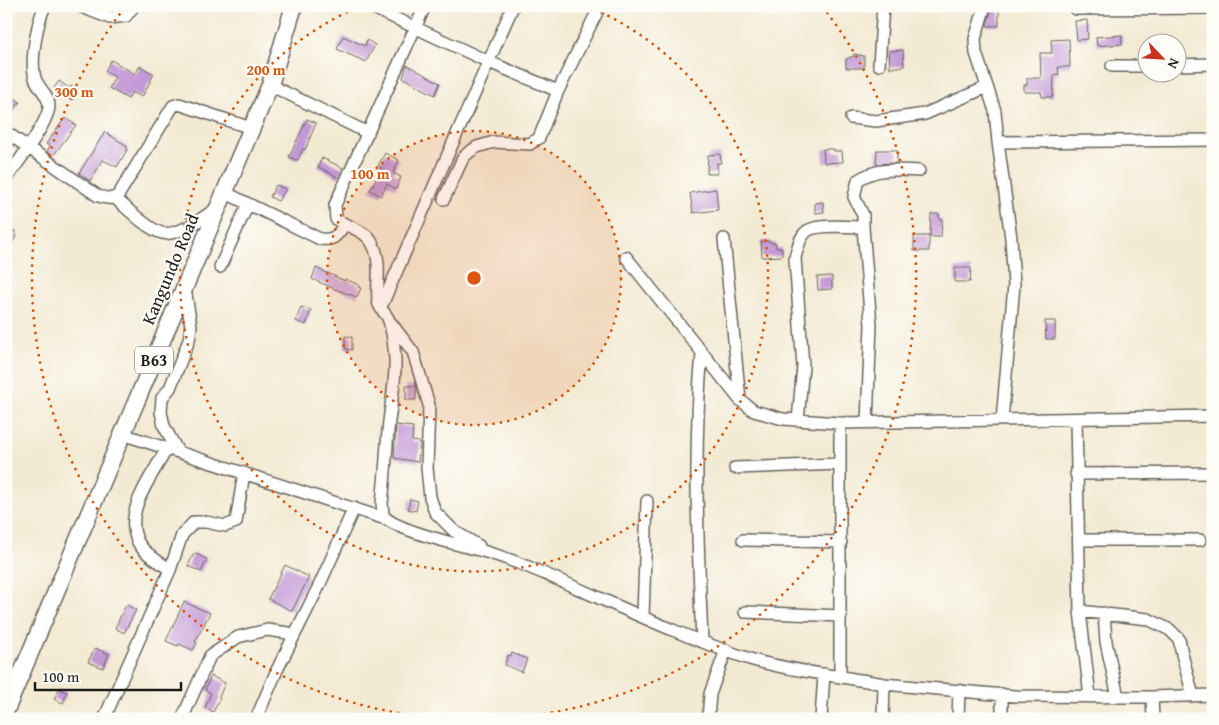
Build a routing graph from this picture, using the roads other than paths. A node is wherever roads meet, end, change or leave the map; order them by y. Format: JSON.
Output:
{"nodes":[{"id":1,"x":45,"y":6,"type":"edge"},
{"id":2,"x":80,"y":6,"type":"edge"},
{"id":3,"x":134,"y":6,"type":"edge"},
{"id":4,"x":369,"y":6,"type":"edge"},
{"id":5,"x":425,"y":6,"type":"edge"},
{"id":6,"x":513,"y":6,"type":"edge"},
{"id":7,"x":600,"y":6,"type":"edge"},
{"id":8,"x":883,"y":6,"type":"edge"},
{"id":9,"x":985,"y":6,"type":"edge"},
{"id":10,"x":291,"y":7,"type":"edge"},
{"id":11,"x":1213,"y":8,"type":"edge"},
{"id":12,"x":1076,"y":9,"type":"dead end"},
{"id":13,"x":416,"y":27,"type":"junction"},
{"id":14,"x":489,"y":62,"type":"junction"},
{"id":15,"x":1213,"y":64,"type":"edge"},
{"id":16,"x":879,"y":65,"type":"dead end"},
{"id":17,"x":1186,"y":65,"type":"edge"},
{"id":18,"x":1112,"y":66,"type":"dead end"},
{"id":19,"x":1136,"y":66,"type":"edge"},
{"id":20,"x":270,"y":85,"type":"junction"},
{"id":21,"x":987,"y":87,"type":"junction"},
{"id":22,"x":558,"y":91,"type":"junction"},
{"id":23,"x":850,"y":118,"type":"dead end"},
{"id":24,"x":251,"y":128,"type":"junction"},
{"id":25,"x":6,"y":132,"type":"edge"},
{"id":26,"x":368,"y":134,"type":"junction"},
{"id":27,"x":1213,"y":140,"type":"edge"},
{"id":28,"x":998,"y":142,"type":"junction"},
{"id":29,"x":29,"y":149,"type":"junction"},
{"id":30,"x":450,"y":150,"type":"junction"},
{"id":31,"x":468,"y":153,"type":"junction"},
{"id":32,"x":919,"y":171,"type":"dead end"},
{"id":33,"x":6,"y":179,"type":"edge"},
{"id":34,"x":224,"y":192,"type":"junction"},
{"id":35,"x":115,"y":198,"type":"junction"},
{"id":36,"x":444,"y":199,"type":"dead end"},
{"id":37,"x":248,"y":204,"type":"junction"},
{"id":38,"x":217,"y":208,"type":"junction"},
{"id":39,"x":345,"y":224,"type":"junction"},
{"id":40,"x":863,"y":227,"type":"junction"},
{"id":41,"x":724,"y":239,"type":"dead end"},
{"id":42,"x":626,"y":257,"type":"dead end"},
{"id":43,"x":220,"y":267,"type":"dead end"},
{"id":44,"x":185,"y":286,"type":"junction"},
{"id":45,"x":380,"y":308,"type":"junction"},
{"id":46,"x":390,"y":322,"type":"junction"},
{"id":47,"x":702,"y":352,"type":"junction"},
{"id":48,"x":740,"y":400,"type":"junction"},
{"id":49,"x":1213,"y":416,"type":"edge"},
{"id":50,"x":1076,"y":419,"type":"junction"},
{"id":51,"x":798,"y":420,"type":"junction"},
{"id":52,"x":1002,"y":420,"type":"junction"},
{"id":53,"x":867,"y":422,"type":"junction"},
{"id":54,"x":840,"y":423,"type":"junction"},
{"id":55,"x":122,"y":434,"type":"junction"},
{"id":56,"x":173,"y":450,"type":"junction"},
{"id":57,"x":840,"y":464,"type":"junction"},
{"id":58,"x":735,"y":468,"type":"dead end"},
{"id":59,"x":244,"y":473,"type":"junction"},
{"id":60,"x":1213,"y":473,"type":"edge"},
{"id":61,"x":1076,"y":474,"type":"junction"},
{"id":62,"x":647,"y":501,"type":"dead end"},
{"id":63,"x":354,"y":508,"type":"junction"},
{"id":64,"x":386,"y":519,"type":"junction"},
{"id":65,"x":743,"y":540,"type":"dead end"},
{"id":66,"x":1079,"y":540,"type":"junction"},
{"id":67,"x":1200,"y":540,"type":"dead end"},
{"id":68,"x":841,"y":542,"type":"junction"},
{"id":69,"x":485,"y":551,"type":"junction"},
{"id":70,"x":170,"y":570,"type":"junction"},
{"id":71,"x":745,"y":612,"type":"dead end"},
{"id":72,"x":1080,"y":612,"type":"junction"},
{"id":73,"x":1104,"y":613,"type":"junction"},
{"id":74,"x":643,"y":616,"type":"junction"},
{"id":75,"x":840,"y":616,"type":"junction"},
{"id":76,"x":295,"y":634,"type":"junction"},
{"id":77,"x":702,"y":642,"type":"junction"},
{"id":78,"x":726,"y":650,"type":"junction"},
{"id":79,"x":824,"y":674,"type":"junction"},
{"id":80,"x":840,"y":676,"type":"junction"},
{"id":81,"x":884,"y":684,"type":"junction"},
{"id":82,"x":960,"y":690,"type":"junction"},
{"id":83,"x":1002,"y":694,"type":"junction"},
{"id":84,"x":1213,"y":695,"type":"edge"},
{"id":85,"x":1194,"y":696,"type":"junction"},
{"id":86,"x":1090,"y":697,"type":"junction"},
{"id":87,"x":1118,"y":697,"type":"junction"},
{"id":88,"x":1152,"y":697,"type":"junction"},
{"id":89,"x":6,"y":710,"type":"edge"},
{"id":90,"x":104,"y":719,"type":"edge"},
{"id":91,"x":182,"y":719,"type":"edge"},
{"id":92,"x":256,"y":719,"type":"edge"},
{"id":93,"x":708,"y":719,"type":"edge"},
{"id":94,"x":821,"y":719,"type":"edge"},
{"id":95,"x":883,"y":719,"type":"edge"},
{"id":96,"x":958,"y":719,"type":"edge"},
{"id":97,"x":1002,"y":719,"type":"edge"},
{"id":98,"x":1153,"y":719,"type":"edge"}],
"edges":[{"from":1,"to":29,"type":"street"},
{"from":2,"to":3,"type":"street"},
{"from":4,"to":13,"type":"street"},
{"from":5,"to":13,"type":"street"},
{"from":6,"to":14,"type":"street"},
{"from":7,"to":22,"type":"street"},
{"from":8,"to":16,"type":"street"},
{"from":9,"to":21,"type":"street"},
{"from":10,"to":20,"type":"highway","name":"Kangundo Road","number":"B63"},
{"from":11,"to":12,"type":"street"},
{"from":13,"to":14,"type":"street"},
{"from":13,"to":26,"type":"street"},
{"from":14,"to":22,"type":"street"},
{"from":14,"to":30,"type":"street"},
{"from":15,"to":17,"type":"street"},
{"from":18,"to":19,"type":"street"},
{"from":20,"to":24,"type":"highway","name":"Kangundo Road","number":"B63"},
{"from":20,"to":26,"type":"street"},
{"from":21,"to":23,"type":"street"},
{"from":21,"to":28,"type":"street"},
{"from":22,"to":31,"type":"street"},
{"from":24,"to":34,"type":"highway","name":"Kangundo Road","number":"B63"},
{"from":24,"to":35,"type":"street"},
{"from":25,"to":29,"type":"street"},
{"from":26,"to":39,"type":"street"},
{"from":27,"to":28,"type":"street"},
{"from":28,"to":52,"type":"street"},
{"from":29,"to":33,"type":"street"},
{"from":29,"to":35,"type":"street"},
{"from":30,"to":31,"type":"street"},
{"from":30,"to":45,"type":"street"},
{"from":31,"to":36,"type":"street"},
{"from":32,"to":40,"type":"street"},
{"from":34,"to":37,"type":"street"},
{"from":34,"to":38,"type":"highway","name":"Kangundo Road","number":"B63"},
{"from":35,"to":38,"type":"street"},
{"from":37,"to":39,"type":"street"},
{"from":37,"to":43,"type":"street"},
{"from":38,"to":44,"type":"highway","name":"Kangundo Road","number":"B63"},
{"from":39,"to":45,"type":"street"},
{"from":40,"to":51,"type":"street"},
{"from":40,"to":53,"type":"street"},
{"from":41,"to":48,"type":"street"},
{"from":42,"to":47,"type":"street"},
{"from":44,"to":55,"type":"highway","name":"Kangundo Road","number":"B63"},
{"from":44,"to":56,"type":"street"},
{"from":45,"to":46,"type":"street"},
{"from":46,"to":64,"type":"street"},
{"from":46,"to":69,"type":"street"},
{"from":47,"to":48,"type":"street"},
{"from":47,"to":77,"type":"street"},
{"from":48,"to":51,"type":"street"},
{"from":49,"to":50,"type":"street"},
{"from":50,"to":52,"type":"street"},
{"from":50,"to":61,"type":"street"},
{"from":51,"to":54,"type":"street"},
{"from":52,"to":53,"type":"street"},
{"from":53,"to":54,"type":"street"},
{"from":54,"to":57,"type":"street"},
{"from":55,"to":56,"type":"street"},
{"from":55,"to":89,"type":"highway","name":"Kangundo Road","number":"B63"},
{"from":56,"to":59,"type":"street"},
{"from":56,"to":70,"type":"street"},
{"from":57,"to":58,"type":"street"},
{"from":57,"to":68,"type":"street"},
{"from":59,"to":63,"type":"street"},
{"from":59,"to":70,"type":"street"},
{"from":60,"to":61,"type":"street"},
{"from":61,"to":66,"type":"street"},
{"from":62,"to":74,"type":"street"},
{"from":63,"to":64,"type":"street"},
{"from":63,"to":76,"type":"street"},
{"from":64,"to":69,"type":"street"},
{"from":65,"to":68,"type":"street"},
{"from":66,"to":67,"type":"street"},
{"from":66,"to":72,"type":"street"},
{"from":68,"to":75,"type":"street"},
{"from":69,"to":74,"type":"street"},
{"from":70,"to":90,"type":"street"},
{"from":71,"to":75,"type":"street"},
{"from":72,"to":73,"type":"street"},
{"from":72,"to":86,"type":"street"},
{"from":73,"to":85,"type":"street"},
{"from":73,"to":87,"type":"street"},
{"from":74,"to":77,"type":"street"},
{"from":75,"to":80,"type":"street"},
{"from":76,"to":91,"type":"street"},
{"from":76,"to":92,"type":"street"},
{"from":77,"to":78,"type":"street"},
{"from":78,"to":79,"type":"street"},
{"from":78,"to":93,"type":"street"},
{"from":79,"to":80,"type":"street"},
{"from":79,"to":94,"type":"street"},
{"from":80,"to":81,"type":"street"},
{"from":81,"to":82,"type":"street"},
{"from":81,"to":95,"type":"street"},
{"from":82,"to":83,"type":"street"},
{"from":82,"to":96,"type":"street"},
{"from":83,"to":86,"type":"street"},
{"from":83,"to":97,"type":"street"},
{"from":84,"to":85,"type":"street"},
{"from":85,"to":88,"type":"street"},
{"from":86,"to":87,"type":"street"},
{"from":87,"to":88,"type":"street"},
{"from":88,"to":98,"type":"street"}]}
